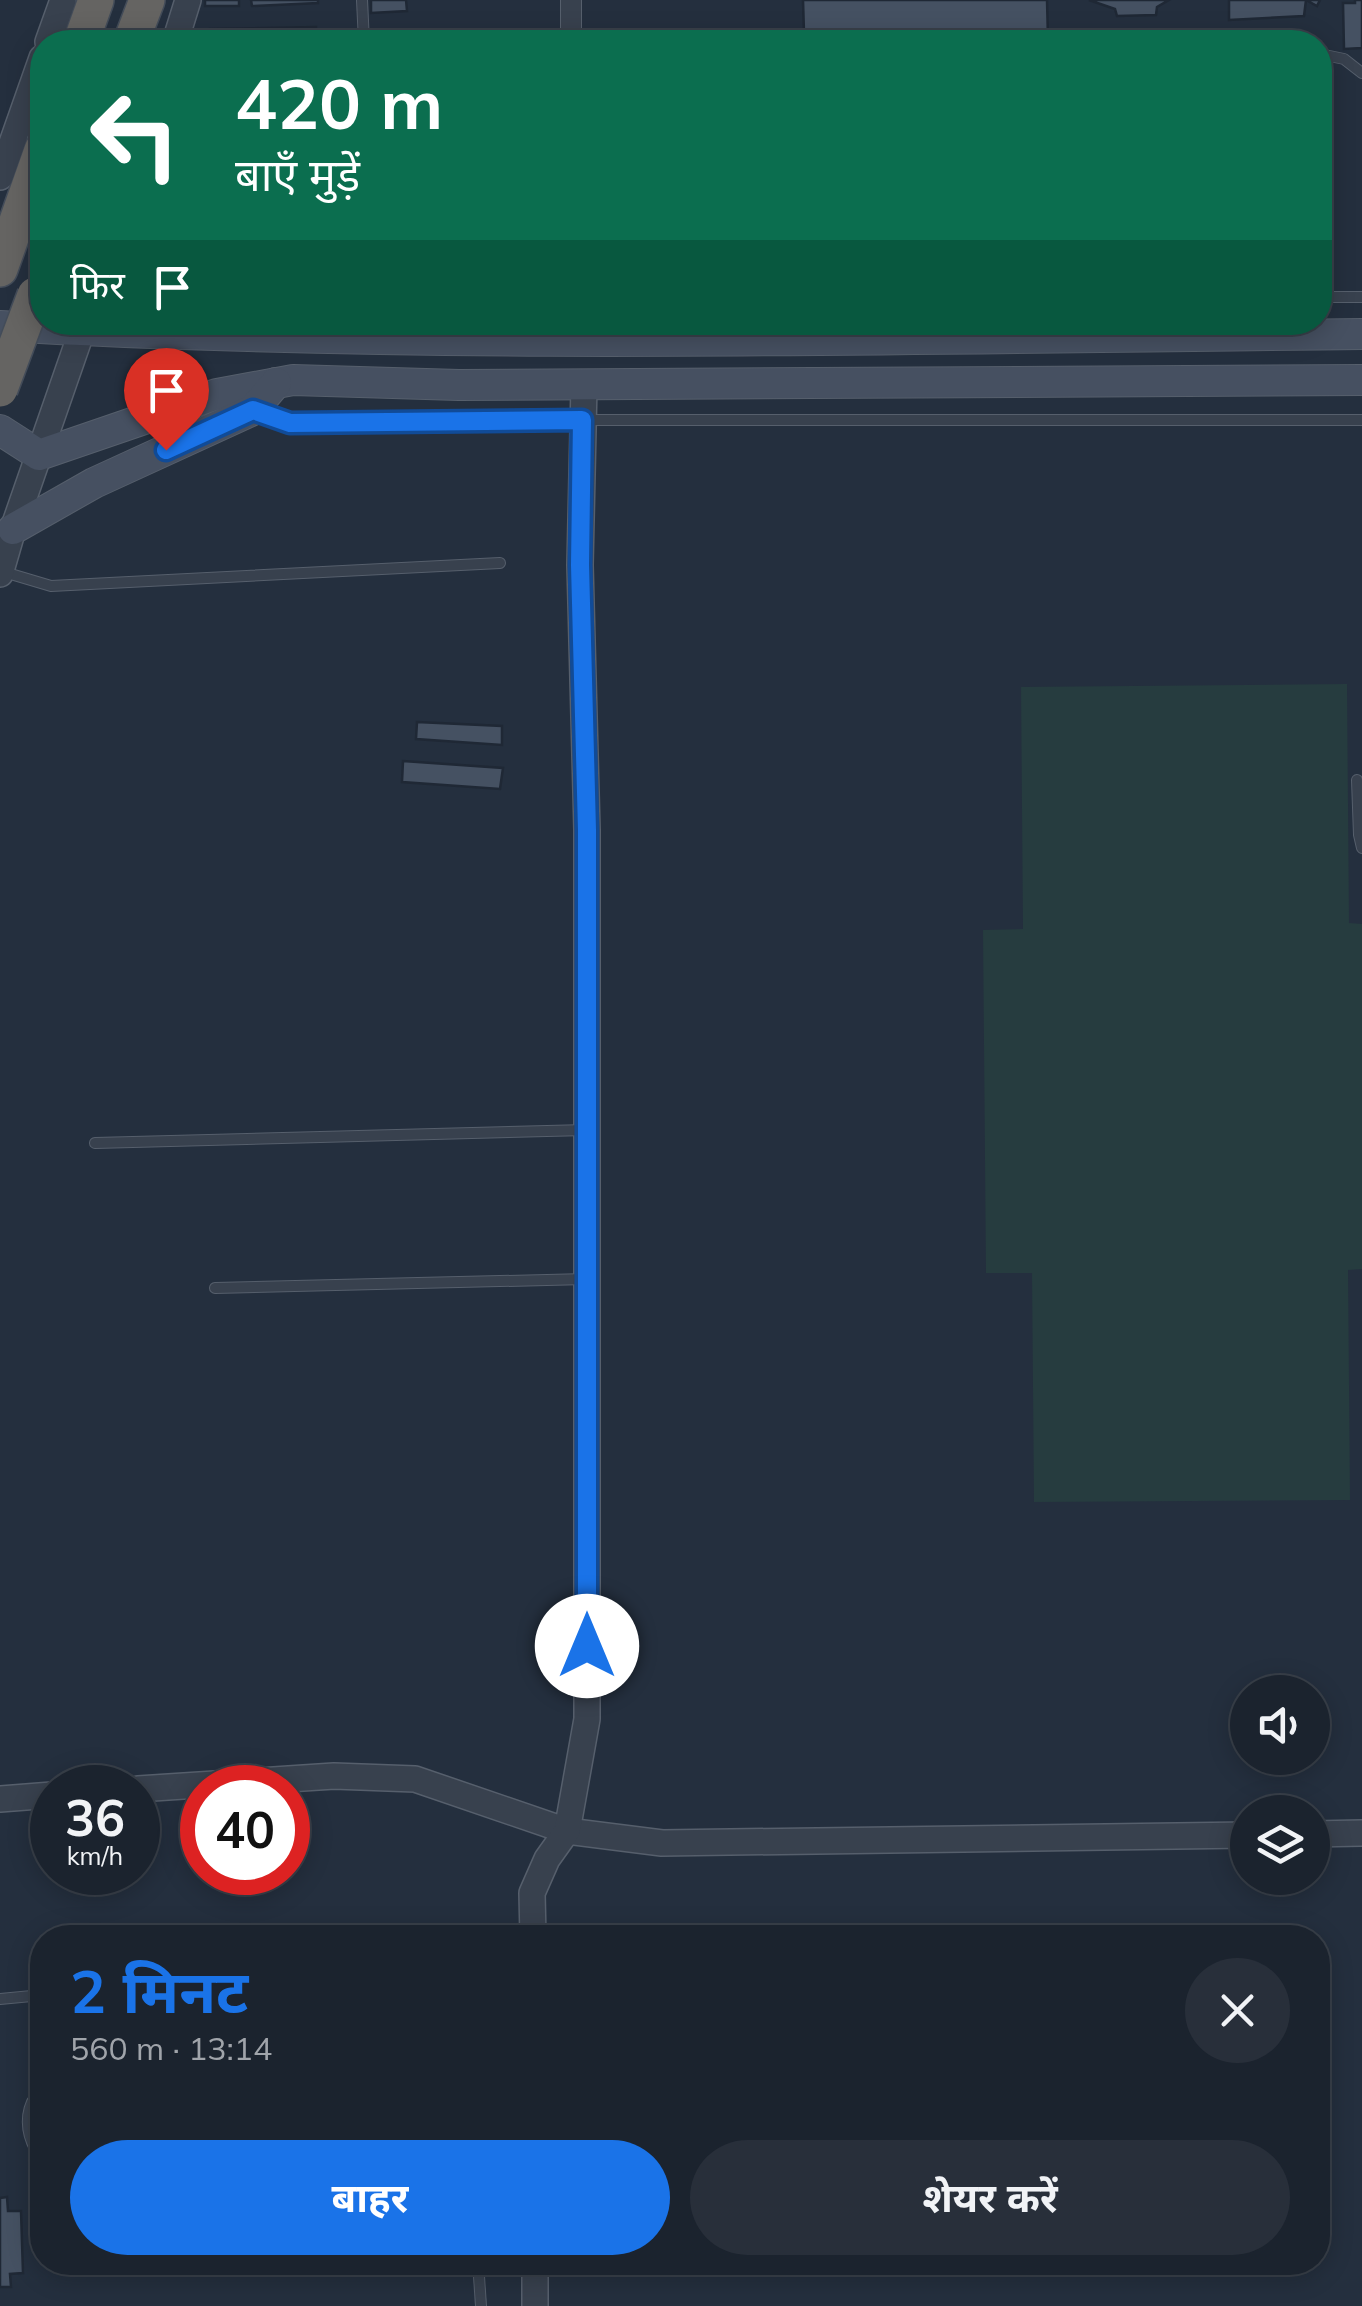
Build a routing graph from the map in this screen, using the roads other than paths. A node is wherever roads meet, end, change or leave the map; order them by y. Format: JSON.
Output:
{"nodes":[{"id":1,"x":63,"y":0,"type":"edge"},
{"id":2,"x":96,"y":0,"type":"edge"},
{"id":3,"x":147,"y":0,"type":"edge"},
{"id":4,"x":188,"y":0,"type":"edge"},
{"id":5,"x":362,"y":0,"type":"edge"},
{"id":6,"x":571,"y":0,"type":"edge"},
{"id":7,"x":52,"y":30,"type":"edge"},
{"id":8,"x":85,"y":30,"type":"edge"},
{"id":9,"x":136,"y":30,"type":"edge"},
{"id":10,"x":179,"y":30,"type":"edge"},
{"id":11,"x":363,"y":30,"type":"edge"},
{"id":12,"x":571,"y":30,"type":"edge"},
{"id":13,"x":1332,"y":56,"type":"edge"},
{"id":14,"x":1362,"y":73,"type":"edge"},
{"id":15,"x":30,"y":92,"type":"edge"},
{"id":16,"x":0,"y":177,"type":"edge"},
{"id":17,"x":30,"y":184,"type":"edge"},
{"id":18,"x":0,"y":269,"type":"edge"},
{"id":19,"x":1332,"y":297,"type":"edge"},
{"id":20,"x":1362,"y":297,"type":"edge"},
{"id":21,"x":30,"y":308,"type":"edge"},
{"id":22,"x":0,"y":326,"type":"edge"},
{"id":23,"x":30,"y":326,"type":"edge"},
{"id":24,"x":1332,"y":334,"type":"edge"},
{"id":25,"x":1362,"y":334,"type":"edge"},
{"id":26,"x":81,"y":335,"type":"edge"},
{"id":27,"x":391,"y":335,"type":"edge"},
{"id":28,"x":1237,"y":335,"type":"edge"},
{"id":29,"x":1362,"y":380,"type":"edge"},
{"id":30,"x":276,"y":383,"type":"junction"},
{"id":31,"x":584,"y":385,"type":"junction"},
{"id":32,"x":0,"y":390,"type":"edge"},
{"id":33,"x":253,"y":410,"type":"junction"},
{"id":34,"x":582,"y":420,"type":"junction"},
{"id":35,"x":1362,"y":420,"type":"edge"},
{"id":36,"x":0,"y":430,"type":"edge"},
{"id":37,"x":39,"y":455,"type":"junction"},
{"id":38,"x":6,"y":529,"type":"edge"},
{"id":39,"x":500,"y":563,"type":"dead end"},
{"id":40,"x":0,"y":572,"type":"edge"},
{"id":41,"x":1357,"y":780,"type":"dead end"},
{"id":42,"x":1362,"y":848,"type":"edge"},
{"id":43,"x":587,"y":1130,"type":"junction"},
{"id":44,"x":95,"y":1143,"type":"dead end"},
{"id":45,"x":587,"y":1279,"type":"junction"},
{"id":46,"x":215,"y":1288,"type":"dead end"},
{"id":47,"x":160,"y":1788,"type":"edge"},
{"id":48,"x":30,"y":1797,"type":"edge"},
{"id":49,"x":0,"y":1799,"type":"edge"},
{"id":50,"x":566,"y":1831,"type":"junction"},
{"id":51,"x":1330,"y":1834,"type":"edge"},
{"id":52,"x":1362,"y":1834,"type":"edge"},
{"id":53,"x":1230,"y":1835,"type":"edge"},
{"id":54,"x":532,"y":1925,"type":"edge"},
{"id":55,"x":30,"y":1996,"type":"edge"},
{"id":56,"x":0,"y":2000,"type":"edge"},
{"id":57,"x":479,"y":2275,"type":"edge"},
{"id":58,"x":534,"y":2275,"type":"edge"},
{"id":59,"x":481,"y":2306,"type":"edge"},
{"id":60,"x":535,"y":2306,"type":"edge"}],
"edges":[{"from":1,"to":7,"type":"street"},
{"from":2,"to":8,"type":"highway"},
{"from":3,"to":9,"type":"highway"},
{"from":4,"to":10,"type":"street"},
{"from":5,"to":11,"type":"lane"},
{"from":6,"to":12,"type":"street"},
{"from":13,"to":14,"type":"lane"},
{"from":15,"to":16,"type":"street"},
{"from":17,"to":18,"type":"highway"},
{"from":19,"to":20,"type":"lane"},
{"from":21,"to":32,"type":"highway","bridge":true},
{"from":22,"to":23,"type":"main road"},
{"from":24,"to":25,"type":"main road"},
{"from":26,"to":37,"type":"street"},
{"from":27,"to":28,"type":"main road"},
{"from":29,"to":31,"type":"main road"},
{"from":30,"to":31,"type":"main road"},
{"from":30,"to":33,"type":"main road"},
{"from":30,"to":37,"type":"main road"},
{"from":31,"to":34,"type":"street"},
{"from":33,"to":34,"type":"lane"},
{"from":33,"to":38,"type":"main road"},
{"from":34,"to":35,"type":"lane"},
{"from":34,"to":43,"type":"street"},
{"from":36,"to":37,"type":"main road"},
{"from":37,"to":38,"type":"street"},
{"from":38,"to":40,"type":"street"},
{"from":39,"to":40,"type":"lane"},
{"from":41,"to":42,"type":"lane"},
{"from":43,"to":44,"type":"lane"},
{"from":43,"to":45,"type":"street"},
{"from":45,"to":46,"type":"lane"},
{"from":45,"to":50,"type":"street"},
{"from":47,"to":50,"type":"street"},
{"from":48,"to":49,"type":"street"},
{"from":50,"to":53,"type":"street"},
{"from":50,"to":54,"type":"street"},
{"from":51,"to":52,"type":"street"},
{"from":55,"to":56,"type":"lane"},
{"from":57,"to":59,"type":"lane"},
{"from":58,"to":60,"type":"street"}]}
